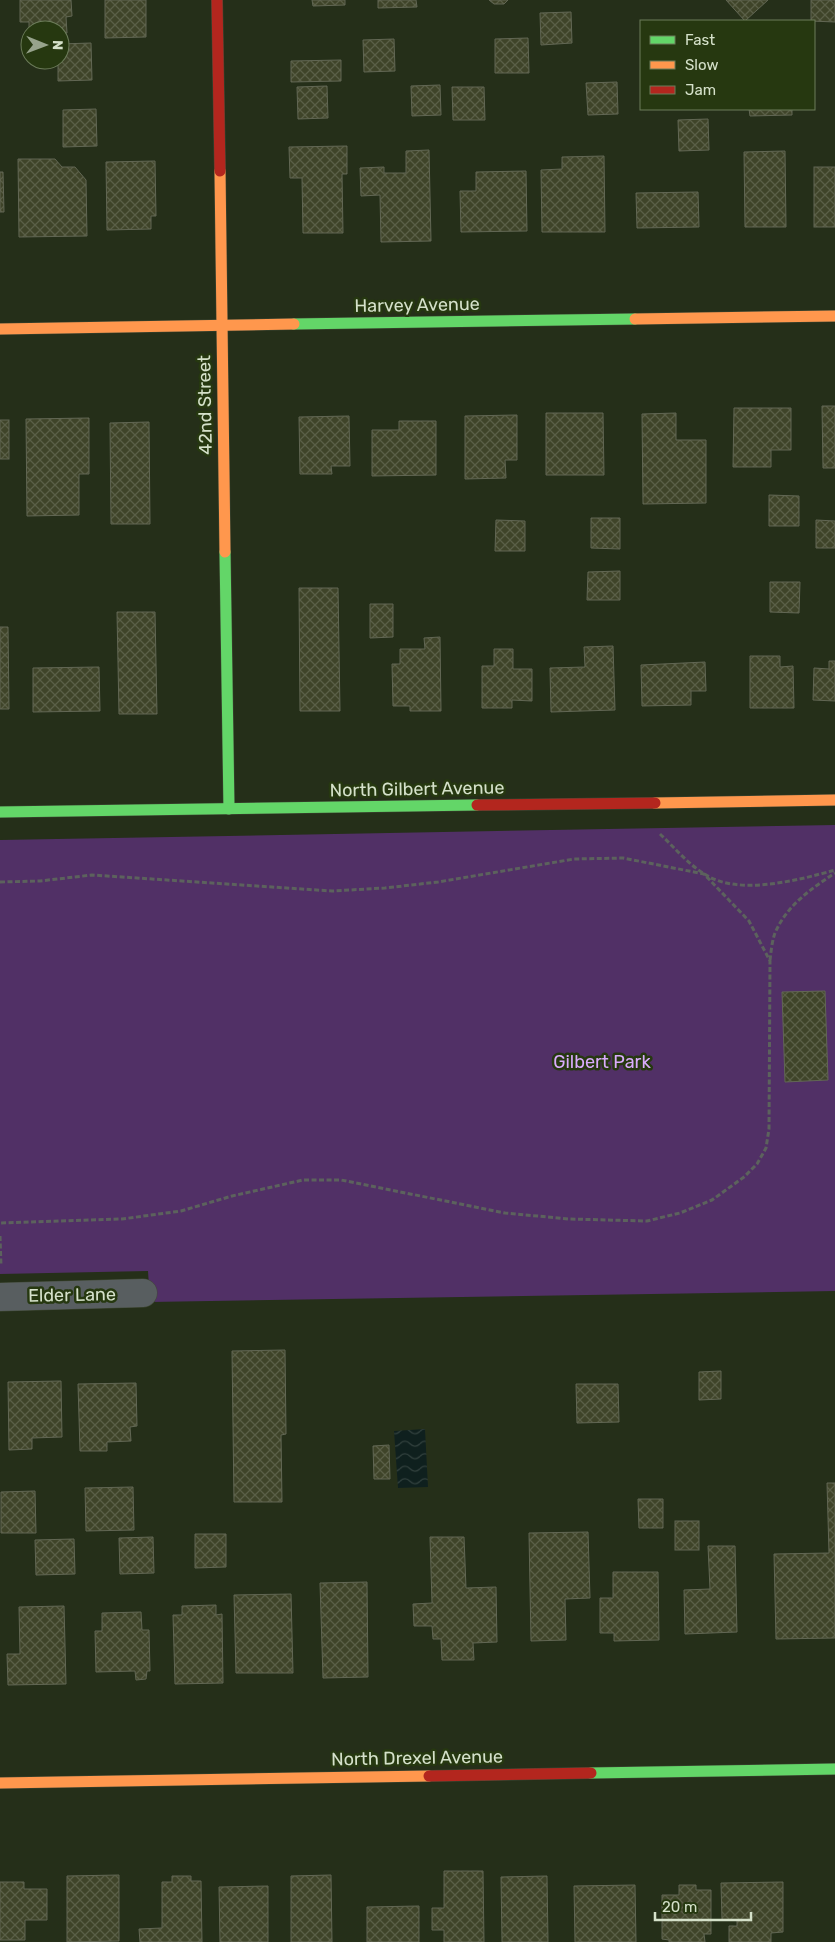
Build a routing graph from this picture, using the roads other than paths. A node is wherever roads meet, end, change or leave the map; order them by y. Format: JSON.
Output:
{"nodes":[{"id":1,"x":217,"y":0,"type":"edge"},
{"id":2,"x":835,"y":316,"type":"edge"},
{"id":3,"x":220,"y":326,"type":"junction"},
{"id":4,"x":0,"y":329,"type":"edge"},
{"id":5,"x":835,"y":800,"type":"edge"},
{"id":6,"x":229,"y":809,"type":"junction"},
{"id":7,"x":0,"y":812,"type":"edge"},
{"id":8,"x":143,"y":1293,"type":"dead end"},
{"id":9,"x":0,"y":1297,"type":"edge"},
{"id":10,"x":835,"y":1769,"type":"edge"},
{"id":11,"x":0,"y":1783,"type":"edge"}],
"edges":[{"from":1,"to":3,"type":"street","name":"42nd Street"},
{"from":2,"to":3,"type":"street","name":"Harvey Avenue"},
{"from":3,"to":4,"type":"street","name":"Harvey Avenue"},
{"from":3,"to":6,"type":"street","name":"42nd Street"},
{"from":5,"to":6,"type":"street","name":"North Gilbert Avenue"},
{"from":6,"to":7,"type":"street","name":"North Gilbert Avenue"},
{"from":8,"to":9,"type":"street","name":"Elder Lane"},
{"from":10,"to":11,"type":"street","name":"North Drexel Avenue"}]}
